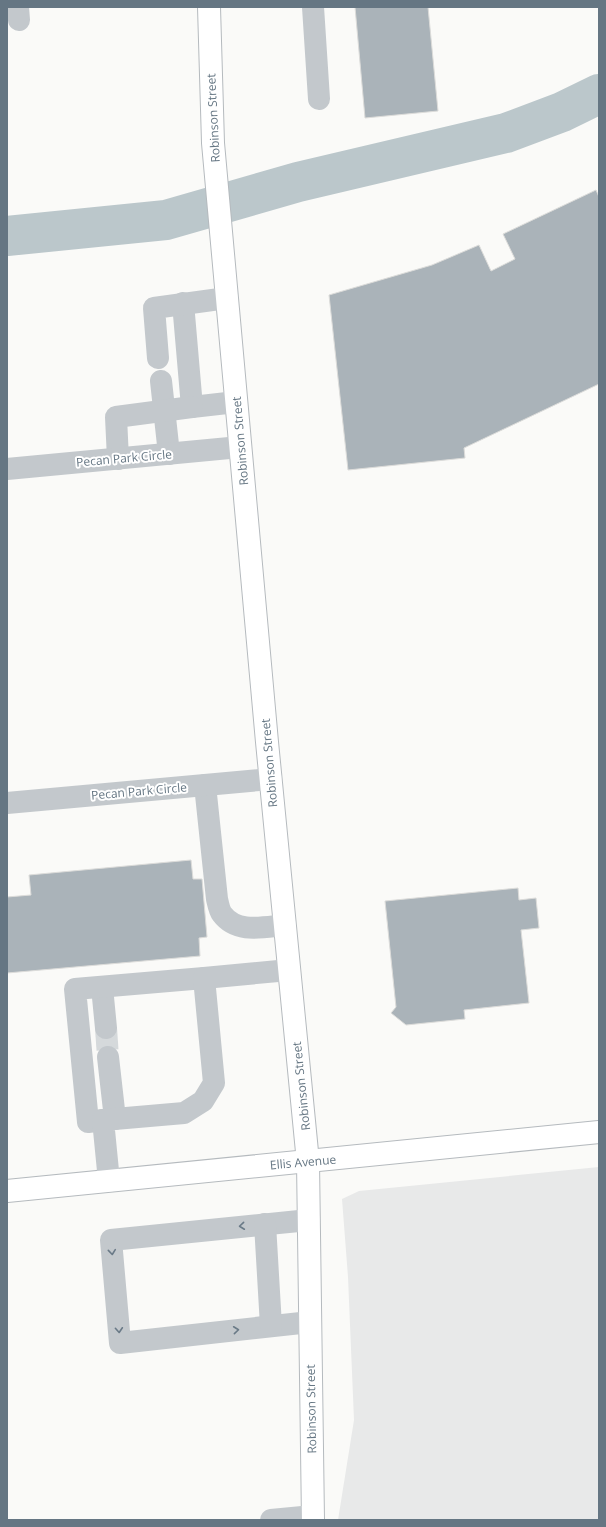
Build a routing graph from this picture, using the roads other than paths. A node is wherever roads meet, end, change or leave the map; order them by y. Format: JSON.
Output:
{"nodes":[{"id":1,"x":209,"y":7,"type":"edge"},
{"id":2,"x":313,"y":7,"type":"edge"},
{"id":3,"x":319,"y":99,"type":"dead end"},
{"id":4,"x":227,"y":298,"type":"junction"},
{"id":5,"x":183,"y":303,"type":"junction"},
{"id":6,"x":158,"y":358,"type":"dead end"},
{"id":7,"x":161,"y":382,"type":"dead end"},
{"id":8,"x":236,"y":402,"type":"junction"},
{"id":9,"x":192,"y":407,"type":"junction"},
{"id":10,"x":164,"y":411,"type":"junction"},
{"id":11,"x":240,"y":447,"type":"junction"},
{"id":12,"x":169,"y":454,"type":"junction"},
{"id":13,"x":118,"y":459,"type":"junction"},
{"id":14,"x":7,"y":469,"type":"edge"},
{"id":15,"x":271,"y":779,"type":"junction"},
{"id":16,"x":205,"y":785,"type":"junction"},
{"id":17,"x":7,"y":802,"type":"edge"},
{"id":18,"x":285,"y":925,"type":"junction"},
{"id":19,"x":289,"y":970,"type":"junction"},
{"id":20,"x":204,"y":978,"type":"junction"},
{"id":21,"x":102,"y":987,"type":"junction"},
{"id":22,"x":106,"y":1028,"type":"tunnel mouth"},
{"id":23,"x":108,"y":1057,"type":"tunnel mouth"},
{"id":24,"x":109,"y":1119,"type":"junction"},
{"id":25,"x":599,"y":1132,"type":"edge"},
{"id":26,"x":308,"y":1162,"type":"junction"},
{"id":27,"x":109,"y":1181,"type":"junction"},
{"id":28,"x":7,"y":1191,"type":"edge"},
{"id":29,"x":309,"y":1220,"type":"junction"},
{"id":30,"x":265,"y":1224,"type":"junction"},
{"id":31,"x":310,"y":1322,"type":"junction"},
{"id":32,"x":271,"y":1326,"type":"junction"},
{"id":33,"x":313,"y":1518,"type":"edge"},
{"id":34,"x":271,"y":1520,"type":"edge"}],
"edges":[{"from":1,"to":4,"type":"main road","name":"Robinson Street"},
{"from":2,"to":3,"type":"street"},
{"from":4,"to":5,"type":"street"},
{"from":4,"to":8,"type":"main road","name":"Robinson Street"},
{"from":5,"to":6,"type":"street"},
{"from":5,"to":9,"type":"street"},
{"from":7,"to":10,"type":"street"},
{"from":8,"to":9,"type":"street"},
{"from":8,"to":11,"type":"main road","name":"Robinson Street"},
{"from":9,"to":10,"type":"street"},
{"from":10,"to":12,"type":"street"},
{"from":10,"to":13,"type":"street"},
{"from":11,"to":12,"type":"street","name":"Pecan Park Circle"},
{"from":11,"to":15,"type":"main road","name":"Robinson Street"},
{"from":12,"to":13,"type":"street","name":"Pecan Park Circle"},
{"from":13,"to":14,"type":"street","name":"Pecan Park Circle"},
{"from":15,"to":16,"type":"street","name":"Pecan Park Circle"},
{"from":15,"to":18,"type":"main road","name":"Robinson Street"},
{"from":16,"to":17,"type":"street","name":"Pecan Park Circle"},
{"from":16,"to":18,"type":"street"},
{"from":18,"to":19,"type":"main road","name":"Robinson Street"},
{"from":19,"to":20,"type":"street"},
{"from":19,"to":26,"type":"main road","name":"Robinson Street"},
{"from":20,"to":21,"type":"street"},
{"from":20,"to":24,"type":"street"},
{"from":21,"to":22,"type":"street"},
{"from":21,"to":24,"type":"street"},
{"from":23,"to":24,"type":"street"},
{"from":24,"to":27,"type":"street"},
{"from":25,"to":26,"type":"main road","name":"Ellis Avenue"},
{"from":26,"to":27,"type":"main road","name":"Ellis Avenue"},
{"from":26,"to":29,"type":"main road","name":"Robinson Street"},
{"from":27,"to":28,"type":"main road","name":"Ellis Avenue"},
{"from":29,"to":30,"type":"street"},
{"from":29,"to":31,"type":"main road","name":"Robinson Street"},
{"from":30,"to":32,"type":"street"},
{"from":30,"to":32,"type":"street","one_way":true},
{"from":31,"to":32,"type":"street"},
{"from":31,"to":33,"type":"main road","name":"Robinson Street"},
{"from":33,"to":34,"type":"street"}]}
